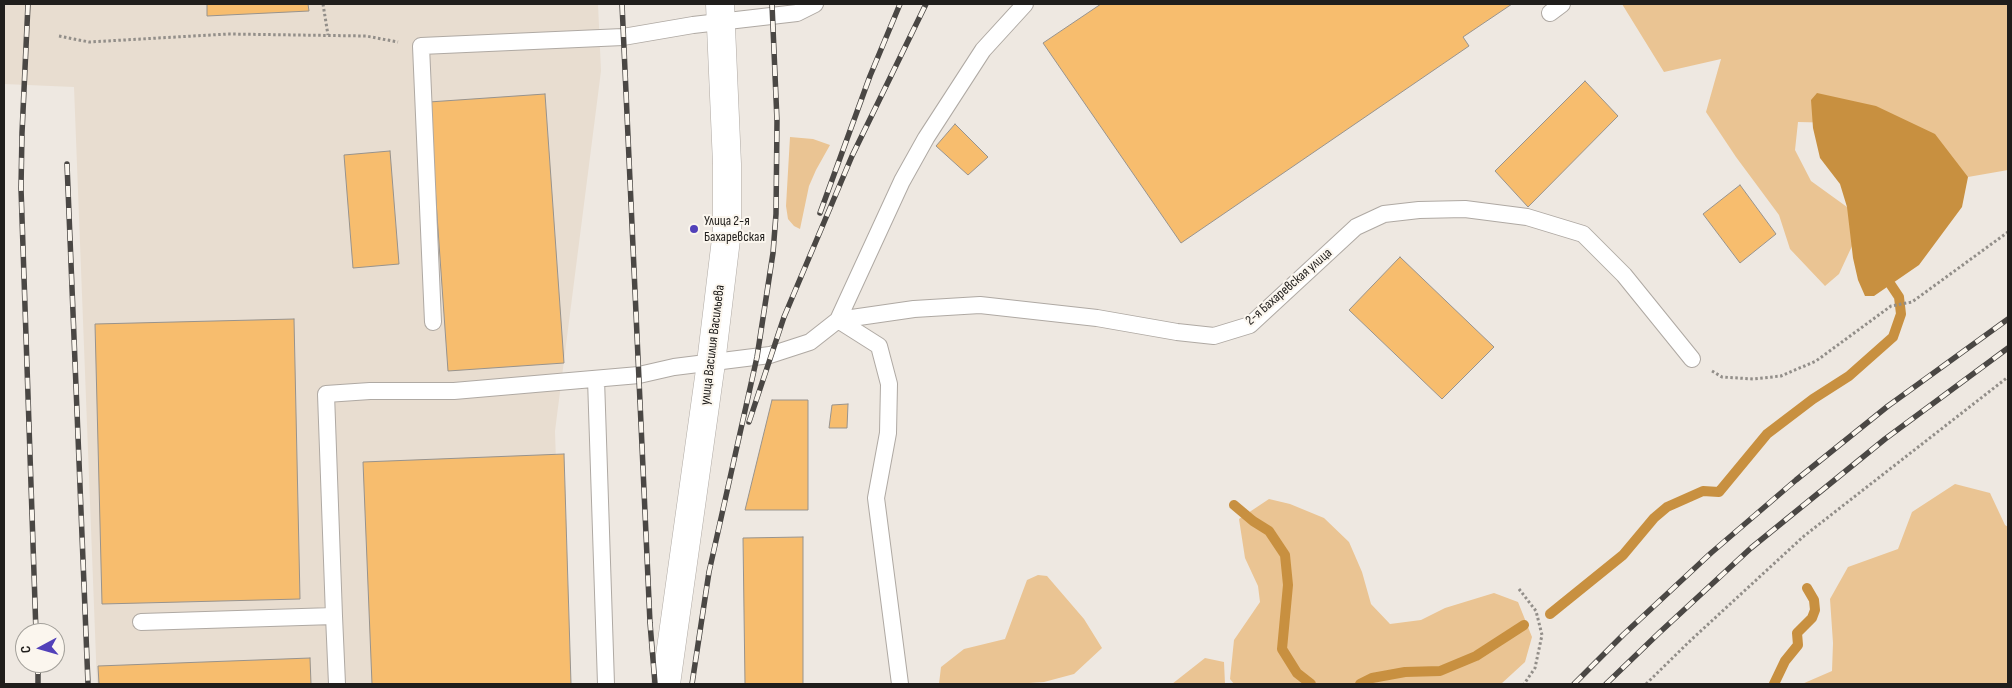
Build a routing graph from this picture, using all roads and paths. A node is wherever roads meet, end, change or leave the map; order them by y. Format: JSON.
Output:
{"nodes":[{"id":1,"x":323,"y":4,"type":"edge"},
{"id":2,"x":815,"y":4,"type":"edge"},
{"id":3,"x":1025,"y":4,"type":"edge"},
{"id":4,"x":721,"y":13,"type":"edge"},
{"id":5,"x":328,"y":35,"type":"junction"},
{"id":6,"x":59,"y":36,"type":"dead end"},
{"id":7,"x":420,"y":46,"type":"junction"},
{"id":8,"x":2008,"y":232,"type":"edge"},
{"id":9,"x":838,"y":320,"type":"junction"},
{"id":10,"x":433,"y":322,"type":"dead end"},
{"id":11,"x":1692,"y":358,"type":"joint"},
{"id":12,"x":712,"y":363,"type":"junction"},
{"id":13,"x":2008,"y":377,"type":"edge"},
{"id":14,"x":596,"y":379,"type":"junction"},
{"id":15,"x":1518,"y":589,"type":"dead end"},
{"id":16,"x":334,"y":616,"type":"junction"},
{"id":17,"x":141,"y":622,"type":"dead end"},
{"id":18,"x":337,"y":684,"type":"edge"},
{"id":19,"x":606,"y":684,"type":"edge"},
{"id":20,"x":666,"y":684,"type":"edge"},
{"id":21,"x":900,"y":684,"type":"edge"},
{"id":22,"x":1524,"y":684,"type":"edge"},
{"id":23,"x":1646,"y":684,"type":"edge"}],
"edges":[{"from":1,"to":5,"type":"path"},
{"from":2,"to":4,"type":"lane"},
{"from":3,"to":9,"type":"lane"},
{"from":4,"to":7,"type":"lane"},
{"from":4,"to":12,"type":"main road","name":"улица Василия Васильева"},
{"from":5,"to":6,"type":"path"},
{"from":5,"to":7,"type":"path"},
{"from":7,"to":10,"type":"lane"},
{"from":8,"to":11,"type":"path"},
{"from":9,"to":11,"type":"lane","name":"2-я Бахаревская улица"},
{"from":9,"to":12,"type":"lane"},
{"from":9,"to":21,"type":"lane"},
{"from":12,"to":14,"type":"lane"},
{"from":12,"to":20,"type":"main road","name":"улица Василия Васильева"},
{"from":13,"to":23,"type":"path"},
{"from":14,"to":16,"type":"lane"},
{"from":14,"to":19,"type":"lane"},
{"from":15,"to":22,"type":"path"},
{"from":16,"to":17,"type":"lane"},
{"from":16,"to":18,"type":"lane"}]}
